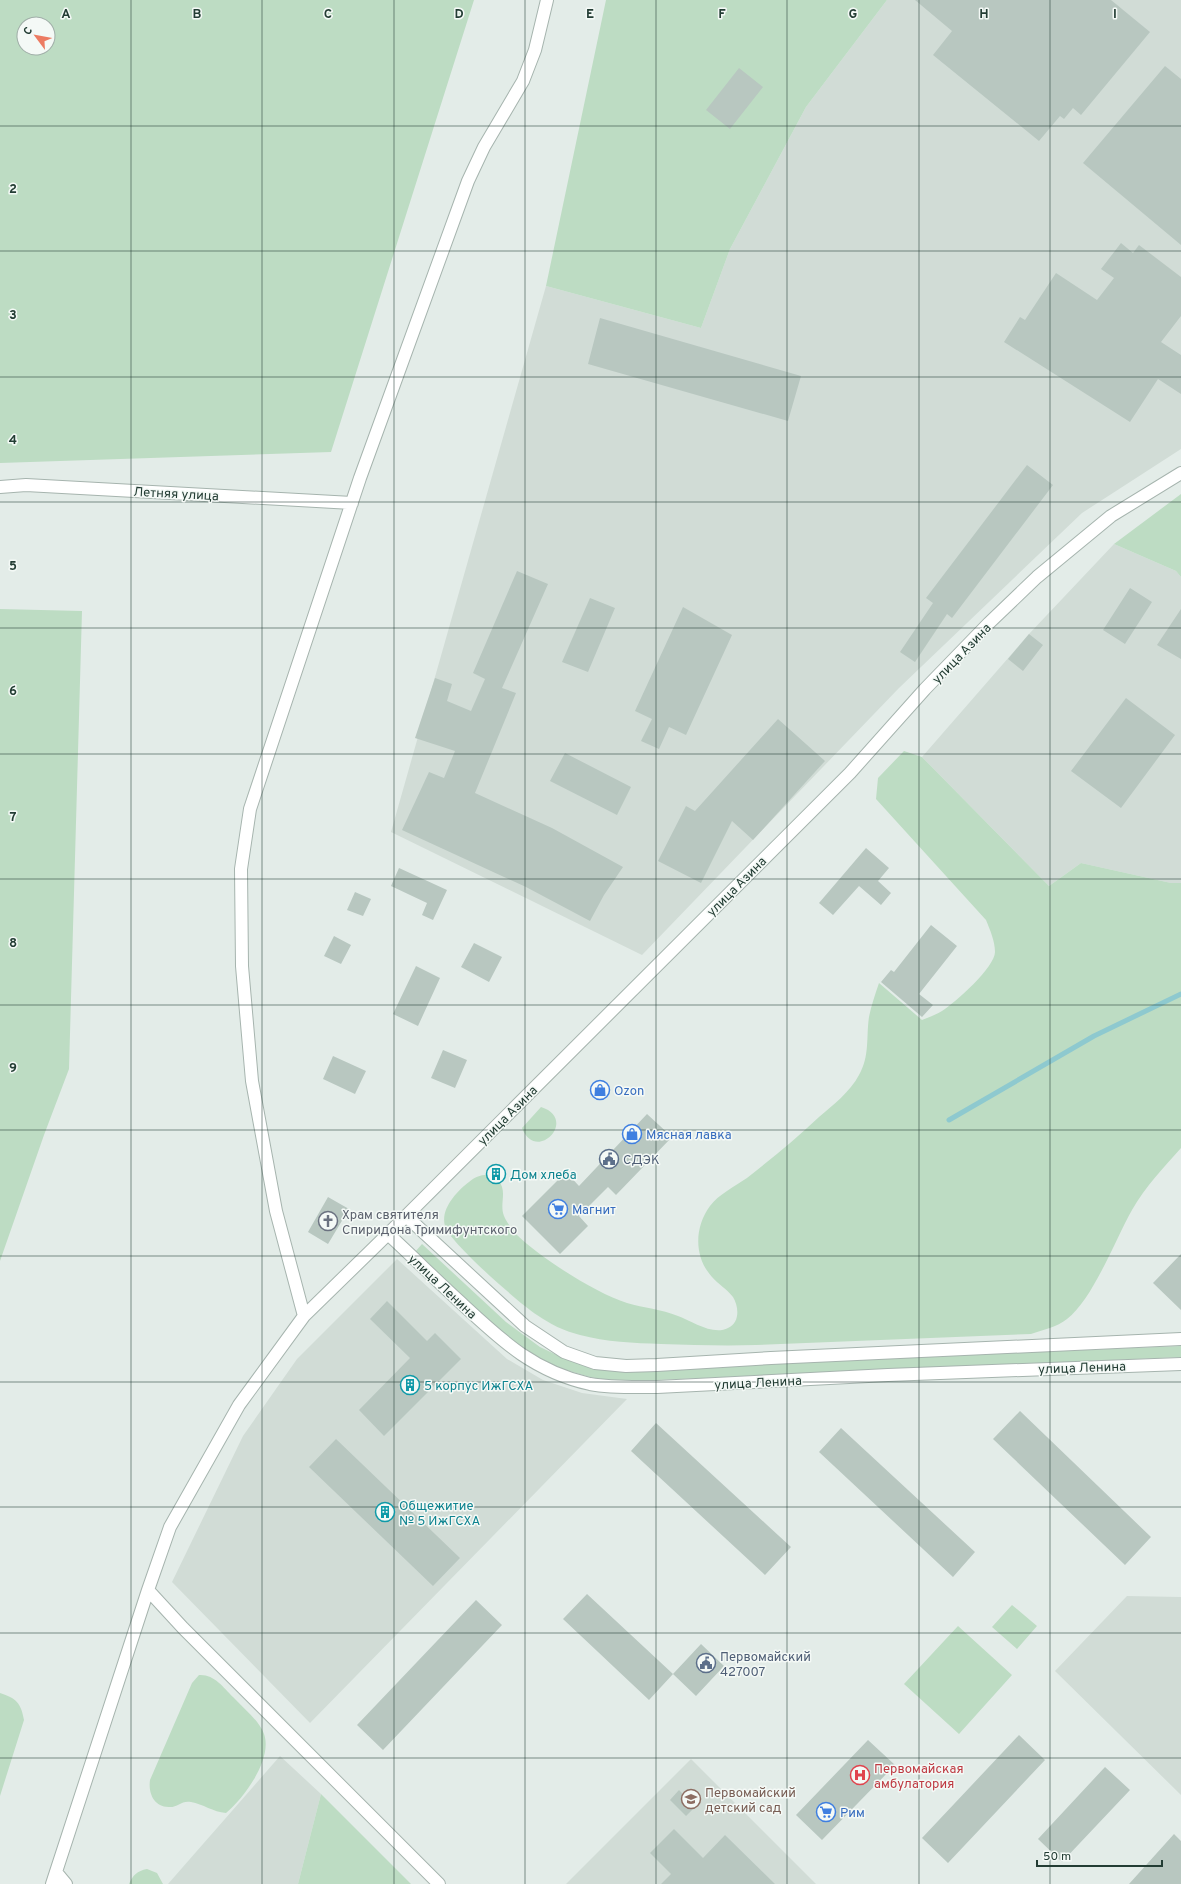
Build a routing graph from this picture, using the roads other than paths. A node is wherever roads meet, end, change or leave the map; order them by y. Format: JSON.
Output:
{"nodes":[{"id":1,"x":547,"y":0,"type":"edge"},
{"id":2,"x":1181,"y":473,"type":"edge"},
{"id":3,"x":0,"y":487,"type":"edge"},
{"id":4,"x":352,"y":503,"type":"junction"},
{"id":5,"x":406,"y":1216,"type":"junction"},
{"id":6,"x":388,"y":1234,"type":"junction"},
{"id":7,"x":304,"y":1316,"type":"junction"},
{"id":8,"x":1181,"y":1339,"type":"edge"},
{"id":9,"x":1181,"y":1364,"type":"edge"},
{"id":10,"x":148,"y":1590,"type":"junction"},
{"id":11,"x":56,"y":1872,"type":"junction"},
{"id":12,"x":52,"y":1884,"type":"edge"},
{"id":13,"x":66,"y":1884,"type":"edge"},
{"id":14,"x":439,"y":1884,"type":"edge"}],
"edges":[{"from":1,"to":4,"type":"street"},
{"from":2,"to":5,"type":"street","name":"улица Азина"},
{"from":3,"to":4,"type":"street","name":"Летняя улица"},
{"from":4,"to":7,"type":"street"},
{"from":5,"to":6,"type":"street","name":"улица Азина"},
{"from":5,"to":8,"type":"street","name":"улица Ленина"},
{"from":6,"to":7,"type":"street","name":"улица Азина"},
{"from":6,"to":9,"type":"street","name":"улица Ленина"},
{"from":7,"to":10,"type":"street","name":"улица Азина"},
{"from":10,"to":11,"type":"street","name":"улица Азина"},
{"from":10,"to":14,"type":"street"},
{"from":11,"to":12,"type":"street","name":"улица Азина"},
{"from":11,"to":13,"type":"street"}]}
